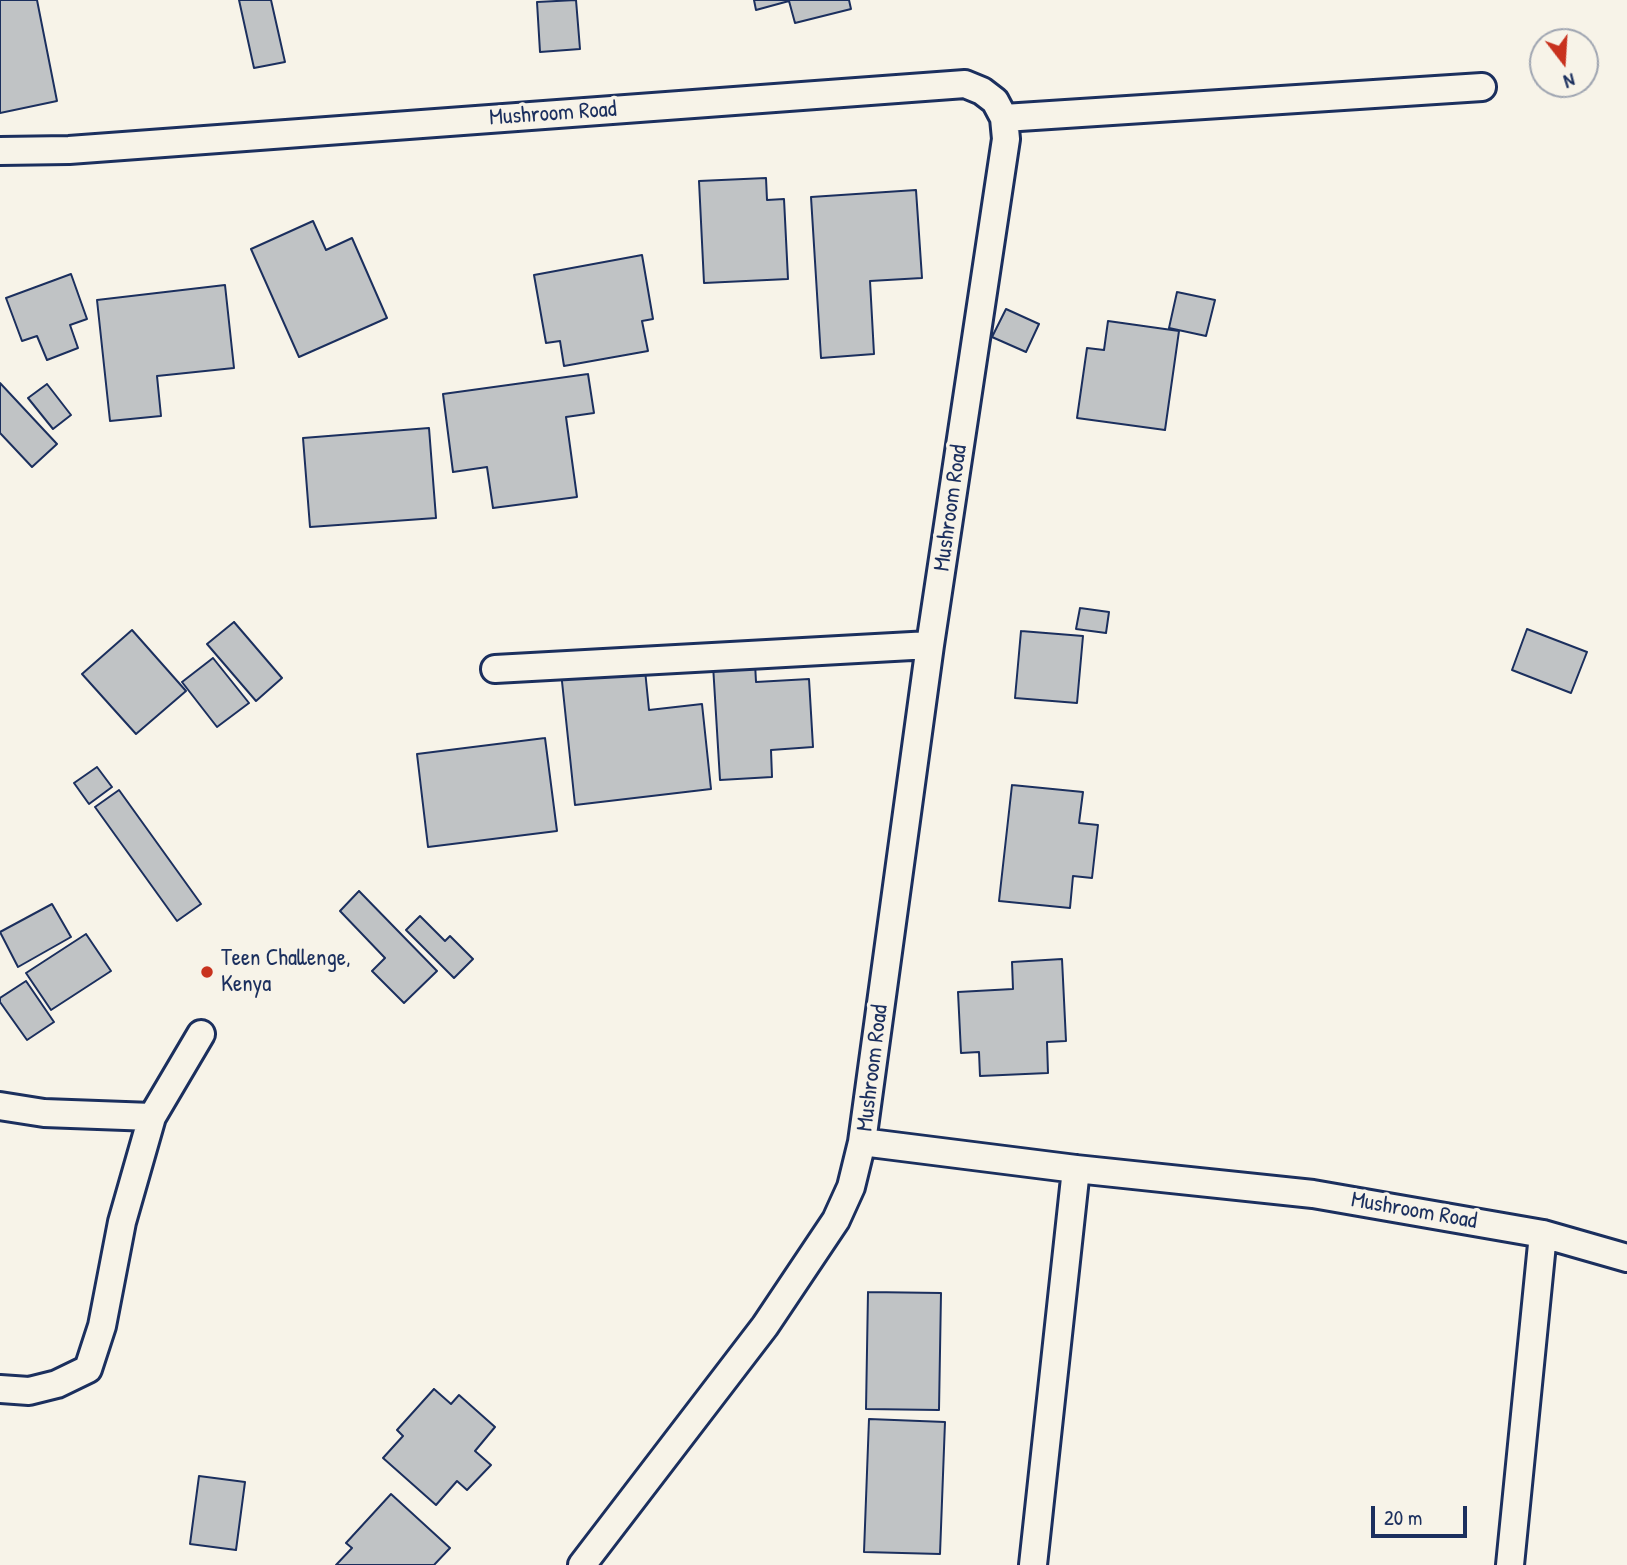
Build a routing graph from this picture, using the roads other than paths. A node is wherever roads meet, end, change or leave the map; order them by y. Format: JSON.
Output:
{"nodes":[{"id":1,"x":1482,"y":87,"type":"dead end"},
{"id":2,"x":1004,"y":118,"type":"junction"},
{"id":3,"x":0,"y":151,"type":"edge"},
{"id":4,"x":930,"y":645,"type":"junction"},
{"id":5,"x":495,"y":669,"type":"dead end"},
{"id":6,"x":201,"y":1034,"type":"dead end"},
{"id":7,"x":0,"y":1106,"type":"edge"},
{"id":8,"x":152,"y":1117,"type":"junction"},
{"id":9,"x":862,"y":1142,"type":"junction"},
{"id":10,"x":1076,"y":1169,"type":"junction"},
{"id":11,"x":1543,"y":1234,"type":"junction"},
{"id":12,"x":1627,"y":1258,"type":"edge"},
{"id":13,"x":0,"y":1389,"type":"edge"},
{"id":14,"x":582,"y":1565,"type":"edge"},
{"id":15,"x":1033,"y":1565,"type":"edge"},
{"id":16,"x":1510,"y":1565,"type":"edge"}],
"edges":[{"from":1,"to":2,"type":"street"},
{"from":2,"to":3,"type":"street","name":"Mushroom Road"},
{"from":2,"to":4,"type":"street","name":"Mushroom Road"},
{"from":4,"to":5,"type":"street"},
{"from":4,"to":9,"type":"street","name":"Mushroom Road"},
{"from":6,"to":8,"type":"street"},
{"from":7,"to":8,"type":"street"},
{"from":8,"to":13,"type":"street"},
{"from":9,"to":10,"type":"street","name":"Mushroom Road"},
{"from":9,"to":14,"type":"street"},
{"from":10,"to":11,"type":"street","name":"Mushroom Road"},
{"from":10,"to":15,"type":"street"},
{"from":11,"to":12,"type":"street","name":"Mushroom Road"},
{"from":11,"to":16,"type":"street"}]}
